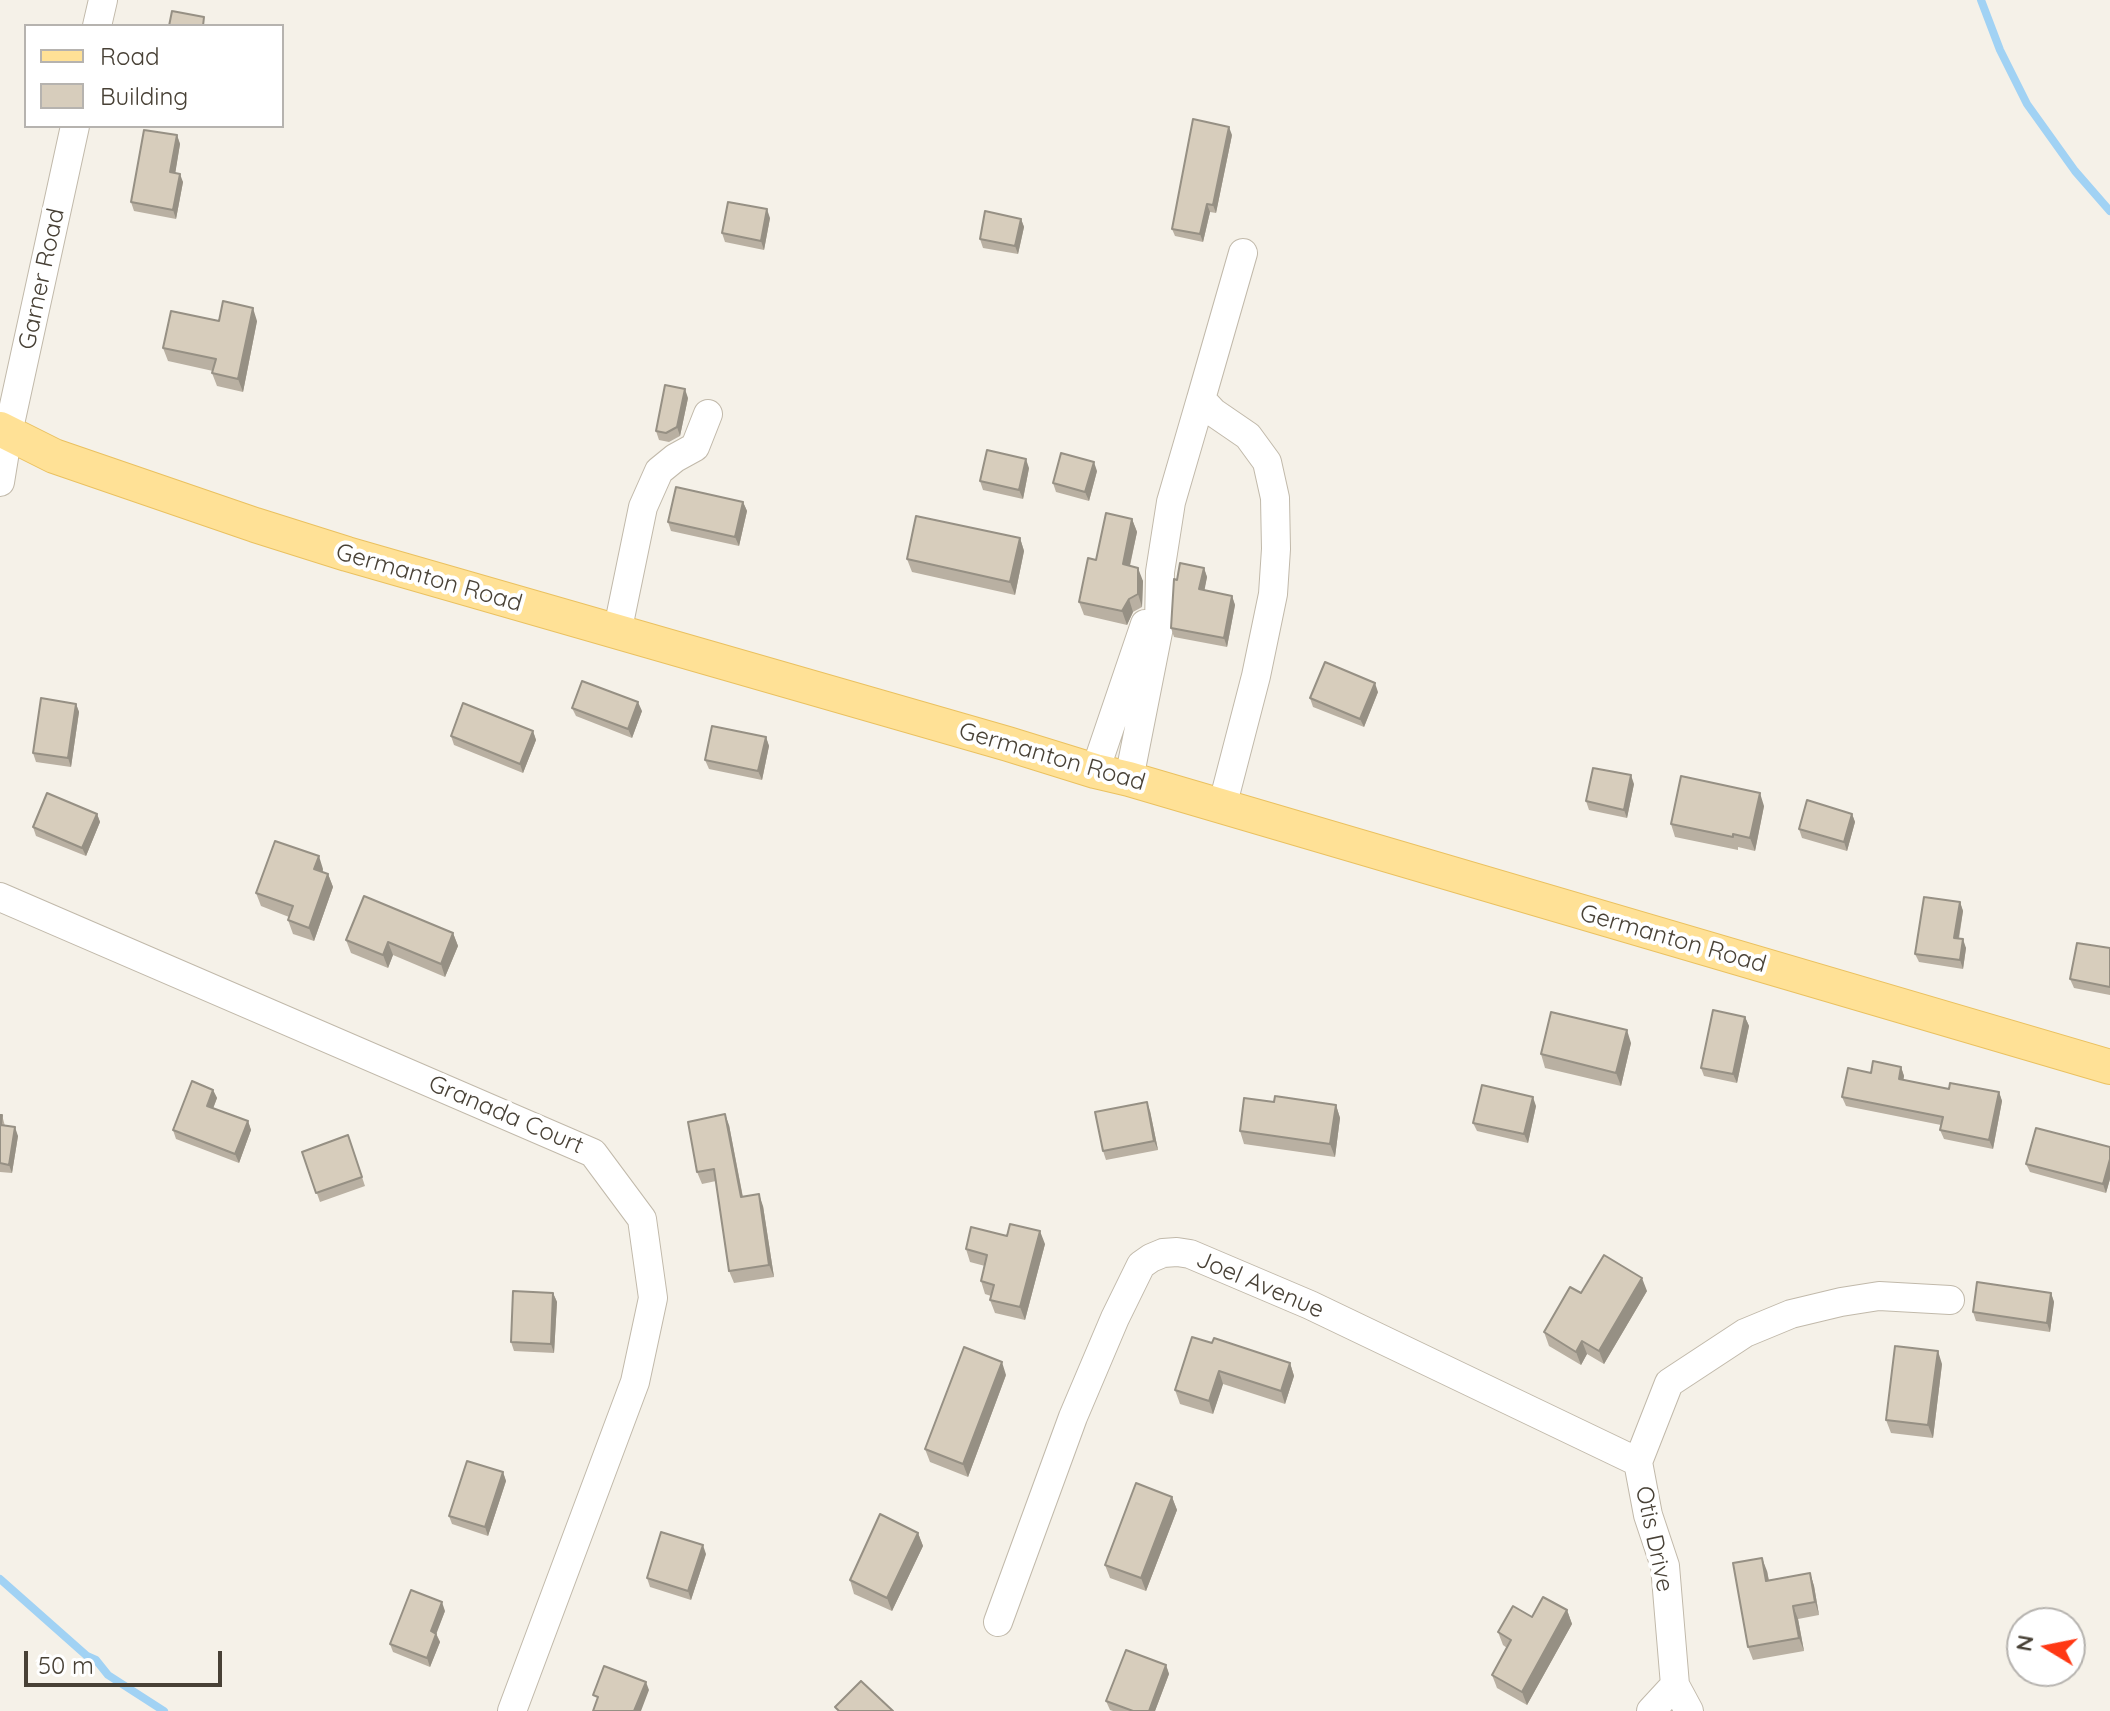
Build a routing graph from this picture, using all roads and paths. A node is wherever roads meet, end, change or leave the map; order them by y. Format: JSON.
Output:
{"nodes":[{"id":1,"x":103,"y":0,"type":"edge"},
{"id":2,"x":97,"y":24,"type":"edge"},
{"id":3,"x":75,"y":128,"type":"edge"},
{"id":4,"x":1243,"y":253,"type":"dead end"},
{"id":5,"x":1201,"y":399,"type":"junction"},
{"id":6,"x":708,"y":414,"type":"dead end"},
{"id":7,"x":4,"y":431,"type":"edge"},
{"id":8,"x":0,"y":482,"type":"edge"},
{"id":9,"x":1160,"y":572,"type":"junction"},
{"id":10,"x":617,"y":633,"type":"junction"},
{"id":11,"x":1095,"y":771,"type":"junction"},
{"id":12,"x":1129,"y":779,"type":"junction"},
{"id":13,"x":1222,"y":807,"type":"junction"},
{"id":14,"x":0,"y":897,"type":"edge"},
{"id":15,"x":2110,"y":1067,"type":"edge"},
{"id":16,"x":1950,"y":1300,"type":"dead end"},
{"id":17,"x":1638,"y":1462,"type":"junction"},
{"id":18,"x":998,"y":1622,"type":"dead end"},
{"id":19,"x":1675,"y":1685,"type":"junction"},
{"id":20,"x":512,"y":1711,"type":"edge"},
{"id":21,"x":1651,"y":1711,"type":"edge"},
{"id":22,"x":1689,"y":1711,"type":"edge"}],
"edges":[{"from":1,"to":2,"type":"street"},
{"from":3,"to":7,"type":"street","name":"Garner Road"},
{"from":4,"to":5,"type":"street"},
{"from":5,"to":9,"type":"street"},
{"from":5,"to":13,"type":"street"},
{"from":6,"to":10,"type":"street"},
{"from":7,"to":8,"type":"street","name":"Garner Road"},
{"from":7,"to":10,"type":"main road","name":"Germanton Road"},
{"from":9,"to":11,"type":"street"},
{"from":9,"to":12,"type":"street"},
{"from":10,"to":11,"type":"main road","name":"Germanton Road"},
{"from":11,"to":12,"type":"main road","name":"Germanton Road"},
{"from":12,"to":13,"type":"main road","name":"Germanton Road"},
{"from":13,"to":15,"type":"main road","name":"Germanton Road"},
{"from":14,"to":20,"type":"street","name":"Granada Court"},
{"from":16,"to":17,"type":"street","name":"Otis Drive"},
{"from":17,"to":18,"type":"street","name":"Joel Avenue"},
{"from":17,"to":19,"type":"street","name":"Otis Drive"},
{"from":19,"to":21,"type":"street"},
{"from":19,"to":22,"type":"street","name":"Otis Drive"}]}
